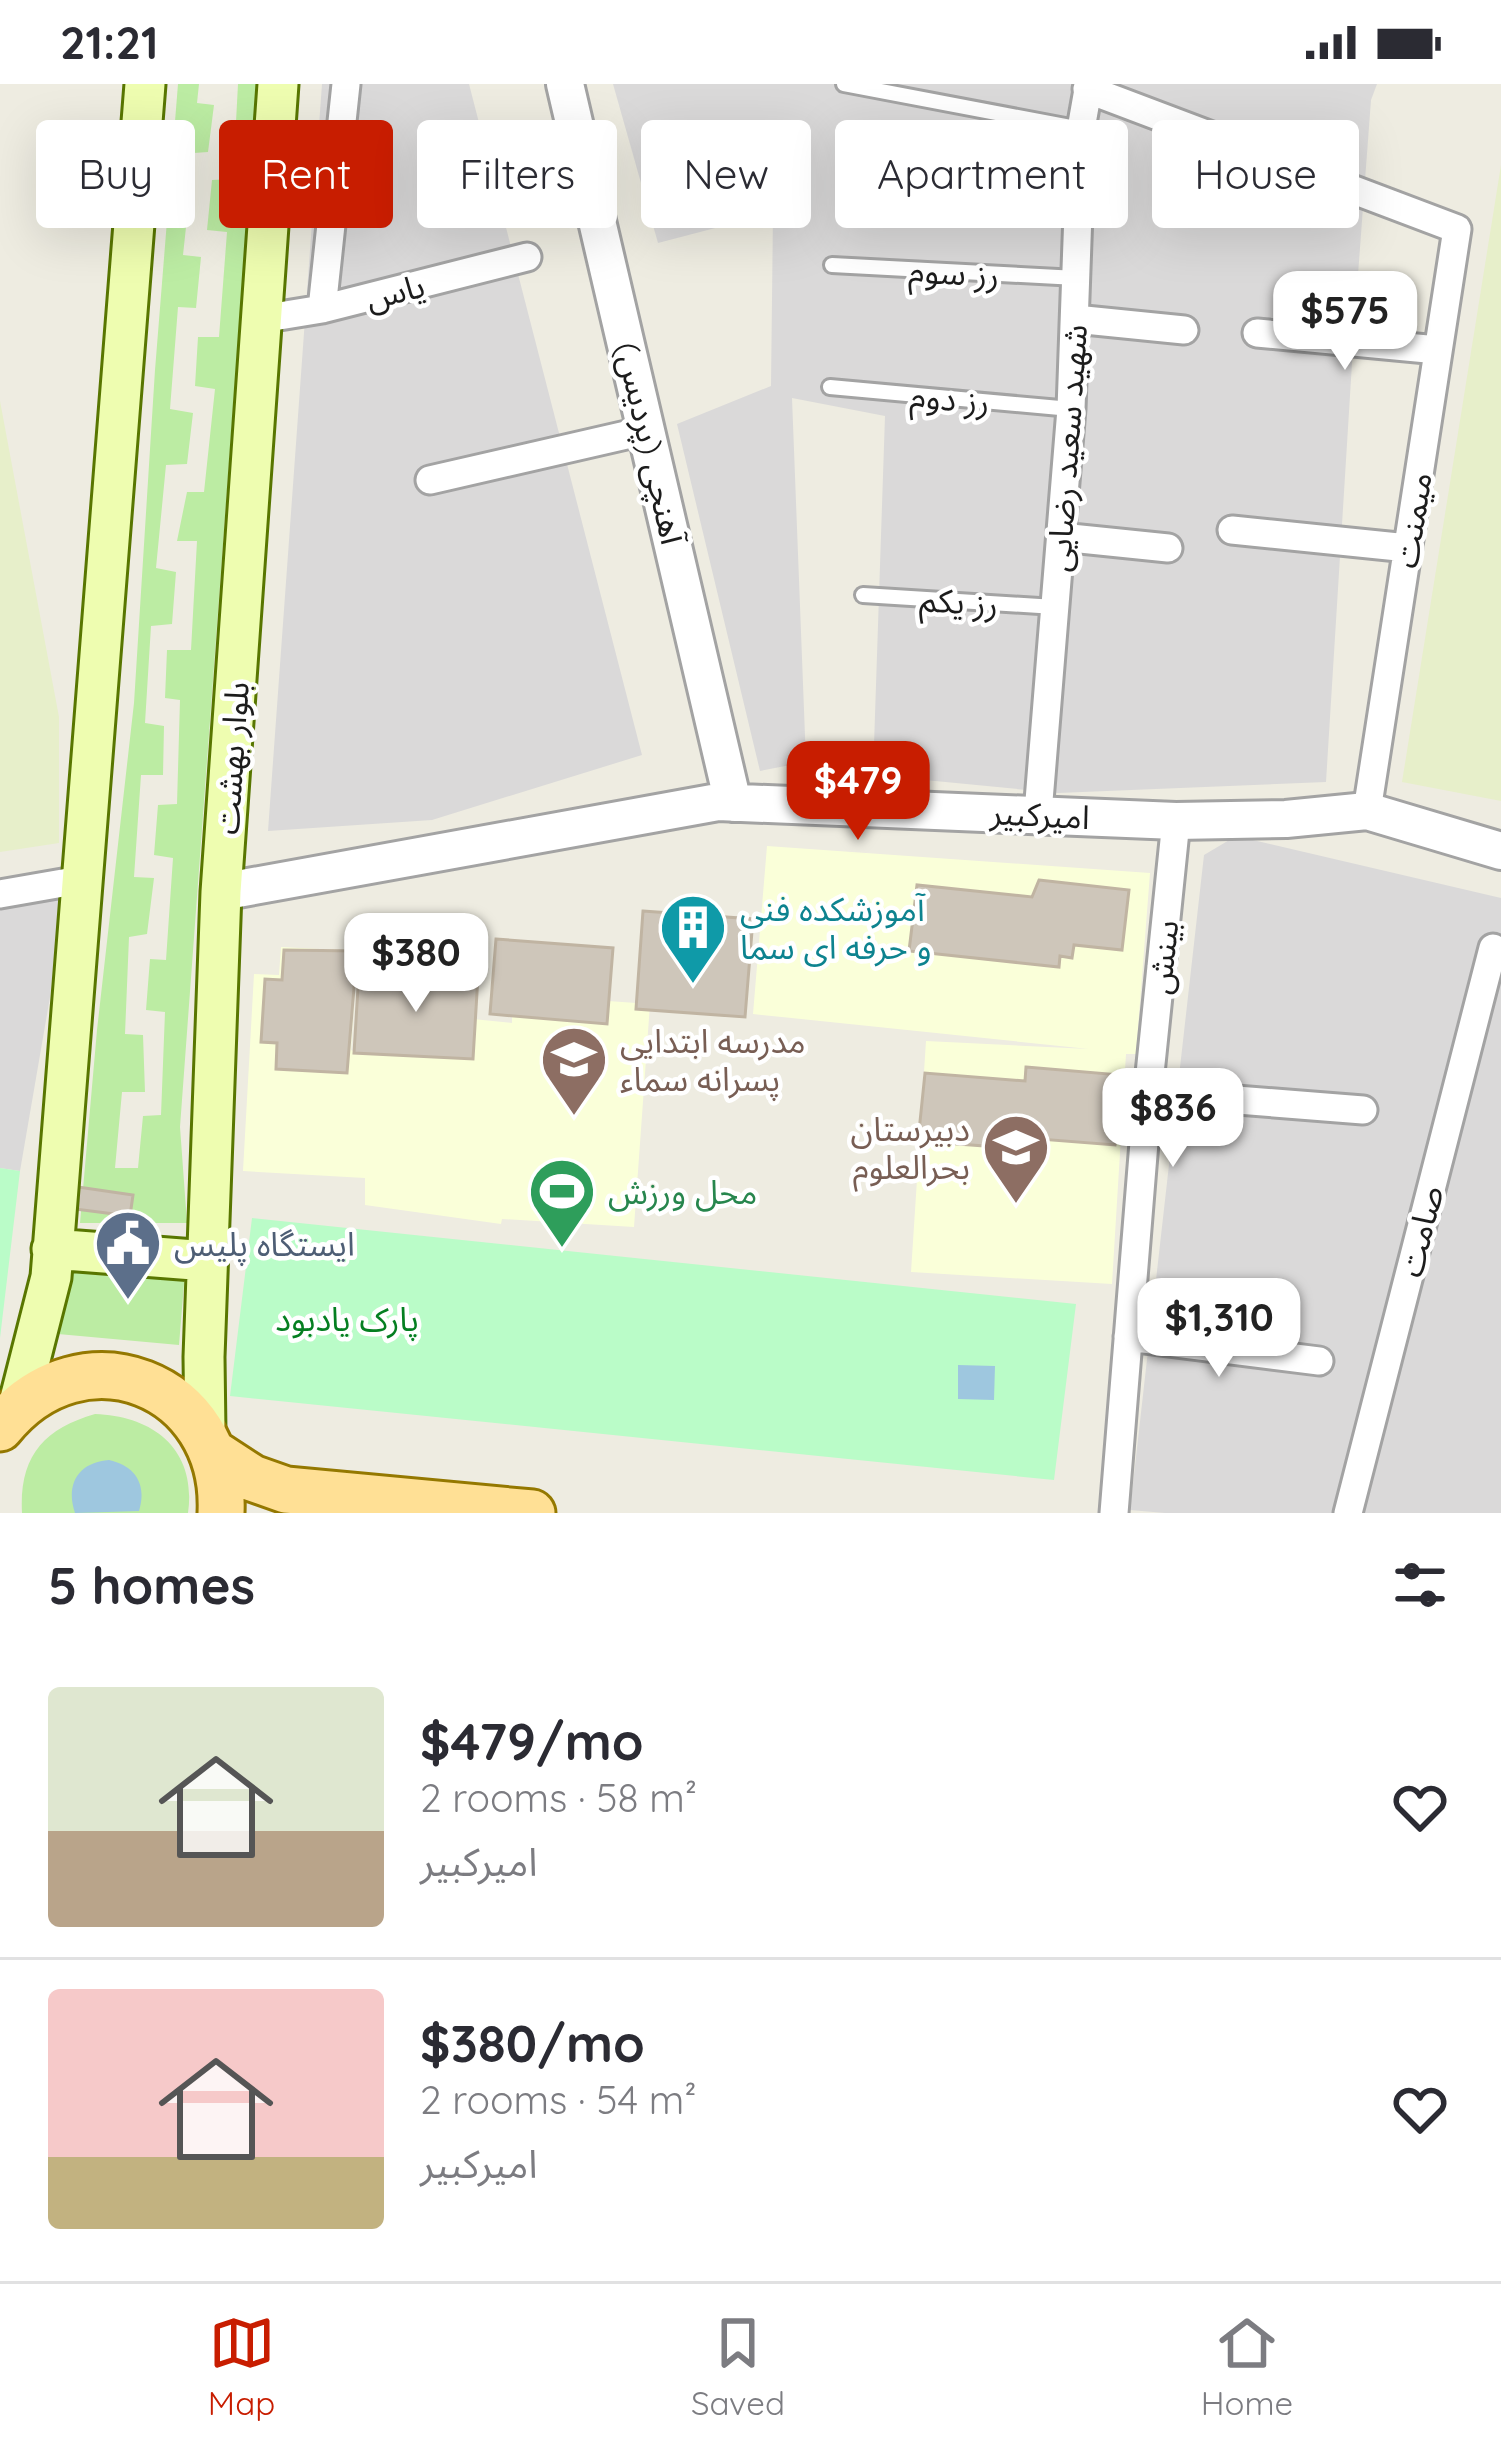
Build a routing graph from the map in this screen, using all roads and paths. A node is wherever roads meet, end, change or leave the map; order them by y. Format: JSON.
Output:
{"nodes":[{"id":1,"x":145,"y":84,"type":"edge"},
{"id":2,"x":278,"y":84,"type":"edge"},
{"id":3,"x":346,"y":84,"type":"edge"},
{"id":4,"x":566,"y":84,"type":"edge"},
{"id":5,"x":844,"y":84,"type":"edge"},
{"id":6,"x":1088,"y":87,"type":"edge"},
{"id":7,"x":1034,"y":120,"type":"edge"},
{"id":8,"x":1083,"y":120,"type":"edge"},
{"id":9,"x":1079,"y":228,"type":"edge"},
{"id":10,"x":527,"y":257,"type":"dead end"},
{"id":11,"x":832,"y":265,"type":"dead end"},
{"id":12,"x":1077,"y":278,"type":"junction"},
{"id":13,"x":322,"y":309,"type":"junction"},
{"id":14,"x":261,"y":319,"type":"junction"},
{"id":15,"x":1075,"y":319,"type":"junction"},
{"id":16,"x":1184,"y":330,"type":"dead end"},
{"id":17,"x":1257,"y":333,"type":"dead end"},
{"id":18,"x":1438,"y":350,"type":"junction"},
{"id":19,"x":830,"y":387,"type":"dead end"},
{"id":20,"x":1070,"y":409,"type":"junction"},
{"id":21,"x":648,"y":430,"type":"junction"},
{"id":22,"x":430,"y":480,"type":"dead end"},
{"id":23,"x":1232,"y":530,"type":"dead end"},
{"id":24,"x":1061,"y":537,"type":"junction"},
{"id":25,"x":1168,"y":548,"type":"dead end"},
{"id":26,"x":1408,"y":548,"type":"junction"},
{"id":27,"x":863,"y":595,"type":"dead end"},
{"id":28,"x":1056,"y":607,"type":"junction"},
{"id":29,"x":734,"y":803,"type":"junction"},
{"id":30,"x":1367,"y":811,"type":"junction"},
{"id":31,"x":1038,"y":813,"type":"junction"},
{"id":32,"x":1176,"y":821,"type":"junction"},
{"id":33,"x":1501,"y":851,"type":"edge"},
{"id":34,"x":80,"y":880,"type":"junction"},
{"id":35,"x":221,"y":892,"type":"junction"},
{"id":36,"x":0,"y":894,"type":"edge"},
{"id":37,"x":1493,"y":948,"type":"dead end"},
{"id":38,"x":1148,"y":1094,"type":"junction"},
{"id":39,"x":1363,"y":1110,"type":"dead end"},
{"id":40,"x":52,"y":1249,"type":"junction"},
{"id":41,"x":207,"y":1261,"type":"junction"},
{"id":42,"x":1128,"y":1337,"type":"junction"},
{"id":43,"x":1319,"y":1361,"type":"dead end"},
{"id":44,"x":9,"y":1417,"type":"edge"},
{"id":45,"x":210,"y":1444,"type":"junction"},
{"id":46,"x":221,"y":1513,"type":"edge"},
{"id":47,"x":532,"y":1513,"type":"edge"},
{"id":48,"x":1114,"y":1513,"type":"edge"},
{"id":49,"x":1348,"y":1513,"type":"edge"}],
"edges":[{"from":1,"to":34,"type":"main road"},
{"from":2,"to":14,"type":"main road","name":"بلوار بهشت"},
{"from":3,"to":13,"type":"street"},
{"from":4,"to":21,"type":"street","name":"آهنچی (پردیس)"},
{"from":5,"to":7,"type":"lane"},
{"from":6,"to":8,"type":"street","name":"شهید سعید رضایی"},
{"from":6,"to":18,"type":"street","name":"میمنت"},
{"from":9,"to":12,"type":"street","name":"شهید سعید رضایی"},
{"from":10,"to":13,"type":"street","name":"یاس"},
{"from":11,"to":12,"type":"lane","name":"رز سوم"},
{"from":12,"to":15,"type":"street","name":"شهید سعید رضایی"},
{"from":13,"to":14,"type":"street","name":"یاس"},
{"from":14,"to":35,"type":"main road","name":"بلوار بهشت"},
{"from":15,"to":16,"type":"street"},
{"from":15,"to":20,"type":"street","name":"شهید سعید رضایی"},
{"from":17,"to":18,"type":"street"},
{"from":18,"to":26,"type":"street","name":"میمنت"},
{"from":19,"to":20,"type":"lane","name":"رز دوم"},
{"from":20,"to":24,"type":"street","name":"شهید سعید رضایی"},
{"from":21,"to":22,"type":"street"},
{"from":21,"to":29,"type":"street","name":"آهنچی (پردیس)"},
{"from":23,"to":26,"type":"street"},
{"from":24,"to":25,"type":"street"},
{"from":24,"to":28,"type":"street","name":"شهید سعید رضایی"},
{"from":26,"to":30,"type":"street","name":"میمنت"},
{"from":27,"to":28,"type":"lane","name":"رز یکم"},
{"from":28,"to":31,"type":"street","name":"شهید سعید رضایی"},
{"from":29,"to":31,"type":"street","name":"امیرکبیر"},
{"from":29,"to":35,"type":"street","name":"امیرکبیر"},
{"from":30,"to":32,"type":"street","name":"امیرکبیر"},
{"from":30,"to":33,"type":"street","name":"امیرکبیر"},
{"from":31,"to":32,"type":"street","name":"امیرکبیر"},
{"from":32,"to":38,"type":"street","name":"بینش"},
{"from":34,"to":36,"type":"street"},
{"from":34,"to":40,"type":"main road"},
{"from":35,"to":41,"type":"main road","name":"بلوار بهشت"},
{"from":37,"to":49,"type":"street","name":"صامت"},
{"from":38,"to":39,"type":"street"},
{"from":38,"to":42,"type":"street","name":"بینش"},
{"from":40,"to":41,"type":"main road"},
{"from":40,"to":44,"type":"main road"},
{"from":41,"to":45,"type":"main road","name":"بلوار بهشت"},
{"from":42,"to":43,"type":"street"},
{"from":42,"to":48,"type":"street","name":"بینش"},
{"from":44,"to":45,"type":"main road"},
{"from":45,"to":46,"type":"main road"},
{"from":45,"to":47,"type":"main road"}]}
